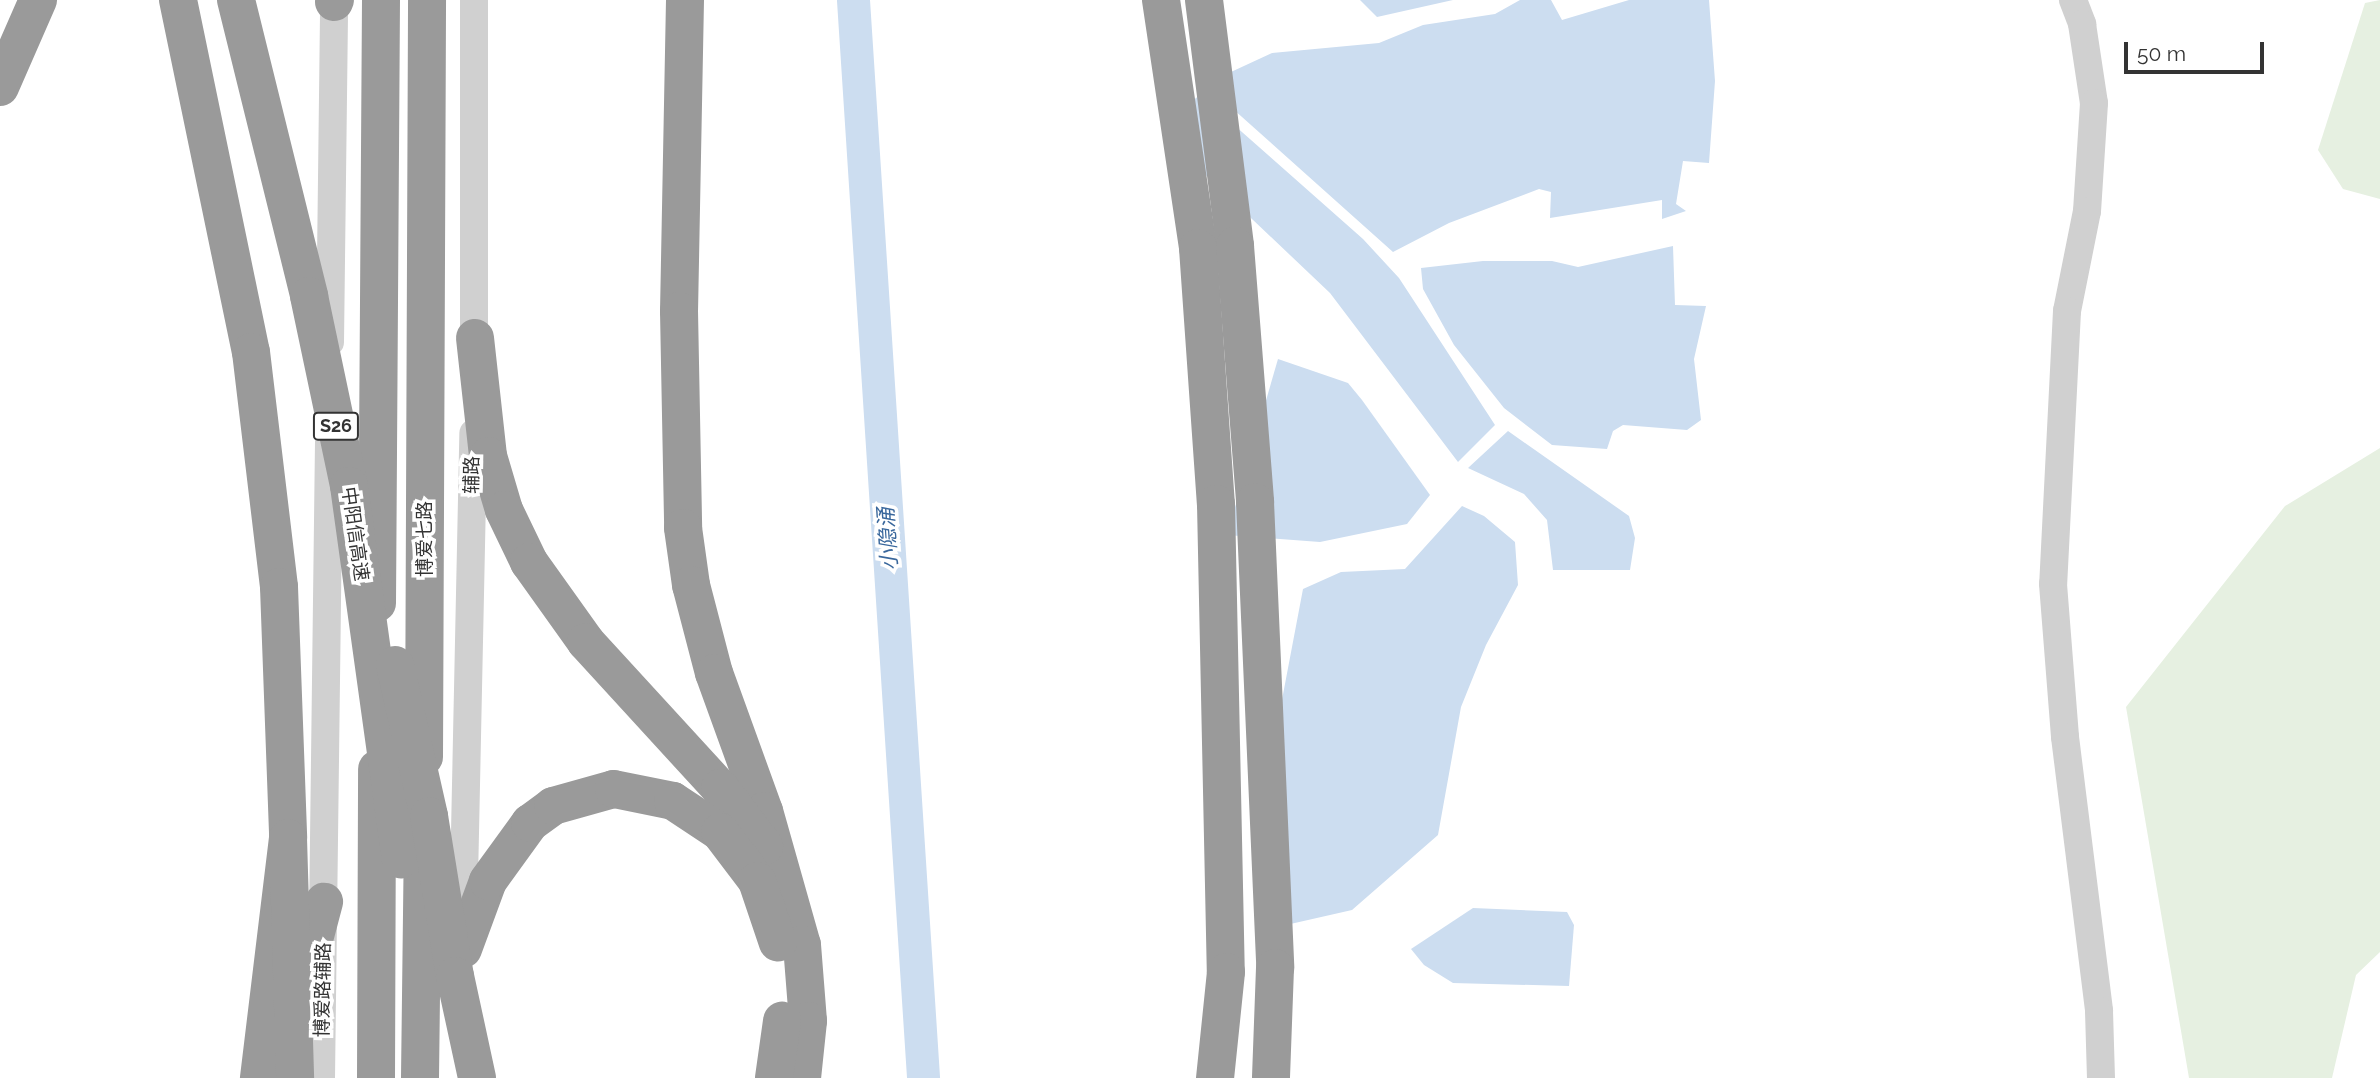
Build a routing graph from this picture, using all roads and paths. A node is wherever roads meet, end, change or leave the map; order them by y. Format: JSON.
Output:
{"nodes":[{"id":1,"x":37,"y":0,"type":"edge"},
{"id":2,"x":178,"y":0,"type":"edge"},
{"id":3,"x":236,"y":0,"type":"edge"},
{"id":4,"x":381,"y":0,"type":"edge"},
{"id":5,"x":426,"y":0,"type":"edge"},
{"id":6,"x":474,"y":0,"type":"edge"},
{"id":7,"x":685,"y":0,"type":"edge"},
{"id":8,"x":1161,"y":0,"type":"edge"},
{"id":9,"x":1204,"y":0,"type":"edge"},
{"id":10,"x":2073,"y":0,"type":"edge"},
{"id":11,"x":335,"y":1,"type":"edge"},
{"id":12,"x":0,"y":87,"type":"edge"},
{"id":13,"x":475,"y":338,"type":"junction"},
{"id":14,"x":349,"y":486,"type":"junction"},
{"id":15,"x":288,"y":838,"type":"junction"},
{"id":16,"x":788,"y":887,"type":"junction"},
{"id":17,"x":324,"y":902,"type":"junction"},
{"id":18,"x":463,"y":949,"type":"junction"},
{"id":19,"x":262,"y":1078,"type":"edge"},
{"id":20,"x":295,"y":1078,"type":"edge"},
{"id":21,"x":321,"y":1078,"type":"edge"},
{"id":22,"x":376,"y":1078,"type":"edge"},
{"id":23,"x":414,"y":1078,"type":"edge"},
{"id":24,"x":420,"y":1078,"type":"edge"},
{"id":25,"x":462,"y":1078,"type":"edge"},
{"id":26,"x":477,"y":1078,"type":"edge"},
{"id":27,"x":774,"y":1078,"type":"edge"},
{"id":28,"x":802,"y":1078,"type":"edge"},
{"id":29,"x":1215,"y":1078,"type":"edge"},
{"id":30,"x":1271,"y":1078,"type":"edge"},
{"id":31,"x":2101,"y":1078,"type":"edge"}],
"edges":[{"from":1,"to":12,"type":"highway"},
{"from":2,"to":15,"type":"highway"},
{"from":3,"to":14,"type":"highway","name":"中阳信高速","number":"S26","bridge":true},
{"from":4,"to":22,"type":"highway"},
{"from":5,"to":24,"type":"highway","name":"博爱七路"},
{"from":6,"to":13,"type":"street","name":"辅路"},
{"from":7,"to":16,"type":"highway"},
{"from":8,"to":29,"type":"highway"},
{"from":9,"to":30,"type":"highway"},
{"from":10,"to":31,"type":"street"},
{"from":11,"to":17,"type":"street","name":"博爱路辅路"},
{"from":13,"to":16,"type":"highway"},
{"from":13,"to":18,"type":"street","name":"辅路"},
{"from":14,"to":23,"type":"highway","name":"中阳信高速","number":"S26","bridge":true},
{"from":14,"to":26,"type":"highway","bridge":true},
{"from":15,"to":19,"type":"highway","bridge":true},
{"from":15,"to":20,"type":"highway","bridge":true},
{"from":16,"to":28,"type":"highway"},
{"from":17,"to":19,"type":"highway"},
{"from":17,"to":21,"type":"street","name":"博爱路辅路"},
{"from":18,"to":25,"type":"street"},
{"from":18,"to":27,"type":"highway"}]}
